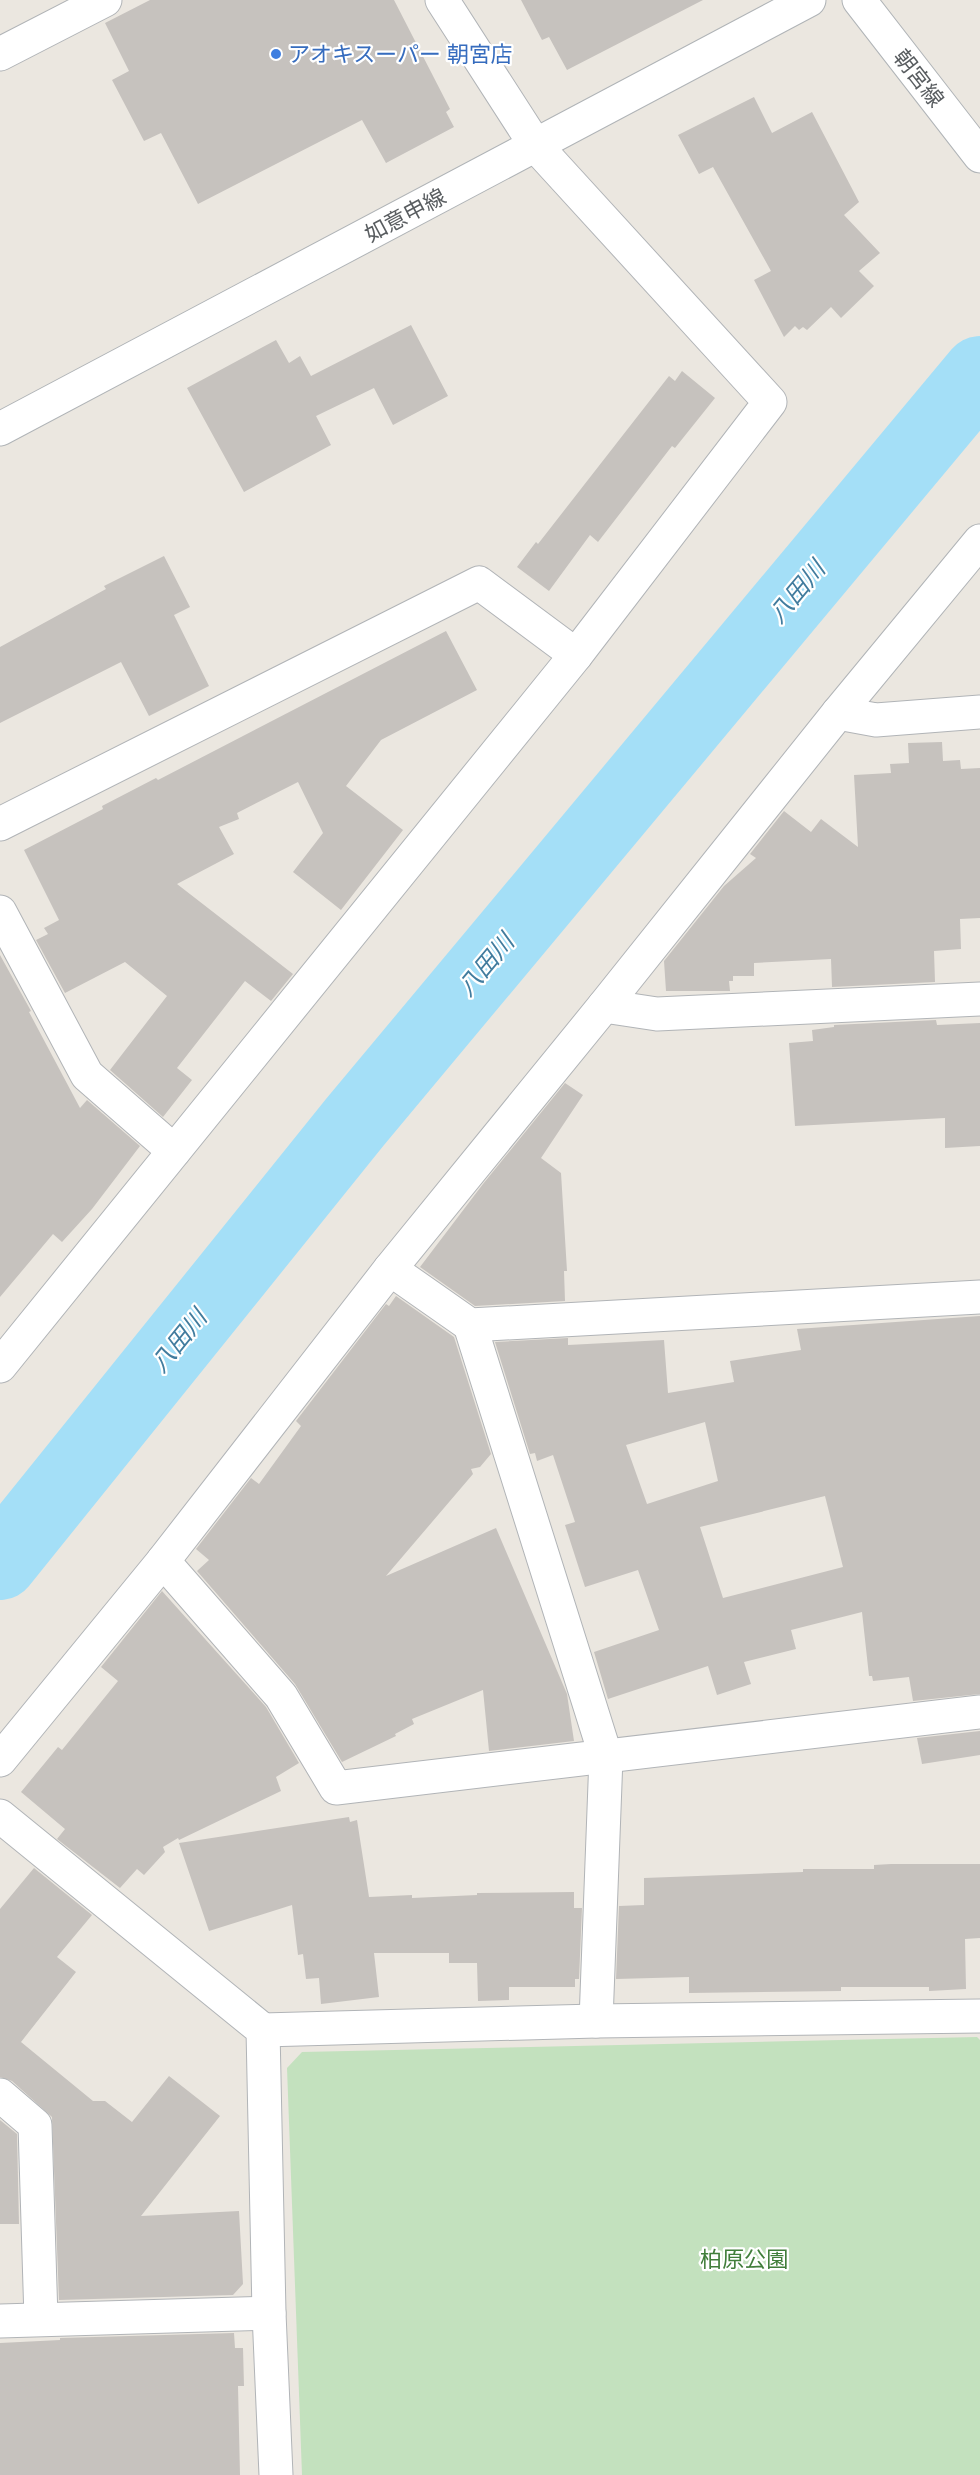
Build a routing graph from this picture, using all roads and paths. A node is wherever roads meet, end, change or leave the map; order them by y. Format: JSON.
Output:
{"nodes":[{"id":1,"x":105,"y":0,"type":"edge"},
{"id":2,"x":442,"y":0,"type":"edge"},
{"id":3,"x":809,"y":0,"type":"edge"},
{"id":4,"x":859,"y":0,"type":"edge"},
{"id":5,"x":0,"y":54,"type":"edge"},
{"id":6,"x":536,"y":146,"type":"junction"},
{"id":7,"x":980,"y":155,"type":"edge"},
{"id":8,"x":0,"y":429,"type":"edge"},
{"id":9,"x":980,"y":541,"type":"edge"},
{"id":10,"x":576,"y":655,"type":"junction"},
{"id":11,"x":980,"y":712,"type":"edge"},
{"id":12,"x":838,"y":713,"type":"junction"},
{"id":13,"x":0,"y":824,"type":"edge"},
{"id":14,"x":0,"y":912,"type":"edge"},
{"id":15,"x":980,"y":999,"type":"edge"},
{"id":16,"x":604,"y":1006,"type":"junction"},
{"id":17,"x":174,"y":1151,"type":"junction"},
{"id":18,"x":390,"y":1269,"type":"junction"},
{"id":19,"x":980,"y":1297,"type":"edge"},
{"id":20,"x":470,"y":1325,"type":"junction"},
{"id":21,"x":0,"y":1365,"type":"edge"},
{"id":22,"x":163,"y":1561,"type":"junction"},
{"id":23,"x":980,"y":1712,"type":"edge"},
{"id":24,"x":606,"y":1757,"type":"junction"},
{"id":25,"x":0,"y":1760,"type":"edge"},
{"id":26,"x":0,"y":1816,"type":"edge"},
{"id":27,"x":980,"y":2016,"type":"edge"},
{"id":28,"x":596,"y":2021,"type":"junction"},
{"id":29,"x":263,"y":2030,"type":"junction"},
{"id":30,"x":0,"y":2095,"type":"edge"},
{"id":31,"x":269,"y":2313,"type":"junction"},
{"id":32,"x":41,"y":2319,"type":"junction"},
{"id":33,"x":0,"y":2321,"type":"edge"},
{"id":34,"x":276,"y":2475,"type":"edge"}],
"edges":[{"from":1,"to":5,"type":"street"},
{"from":2,"to":6,"type":"street"},
{"from":3,"to":6,"type":"street","name":"如意申線"},
{"from":4,"to":7,"type":"street","name":"朝宮線"},
{"from":6,"to":8,"type":"street","name":"如意申線"},
{"from":6,"to":10,"type":"street"},
{"from":9,"to":12,"type":"street"},
{"from":10,"to":13,"type":"street"},
{"from":10,"to":17,"type":"street"},
{"from":11,"to":12,"type":"street"},
{"from":12,"to":16,"type":"street"},
{"from":14,"to":17,"type":"street"},
{"from":15,"to":16,"type":"street"},
{"from":16,"to":18,"type":"street"},
{"from":17,"to":21,"type":"street"},
{"from":18,"to":20,"type":"street"},
{"from":18,"to":22,"type":"street"},
{"from":19,"to":20,"type":"street"},
{"from":20,"to":24,"type":"street"},
{"from":22,"to":24,"type":"street"},
{"from":22,"to":25,"type":"street"},
{"from":23,"to":24,"type":"street"},
{"from":24,"to":28,"type":"street"},
{"from":26,"to":29,"type":"street"},
{"from":27,"to":28,"type":"street"},
{"from":28,"to":29,"type":"street"},
{"from":29,"to":31,"type":"street"},
{"from":30,"to":32,"type":"street"},
{"from":31,"to":32,"type":"street"},
{"from":31,"to":34,"type":"street"},
{"from":32,"to":33,"type":"street"}]}
